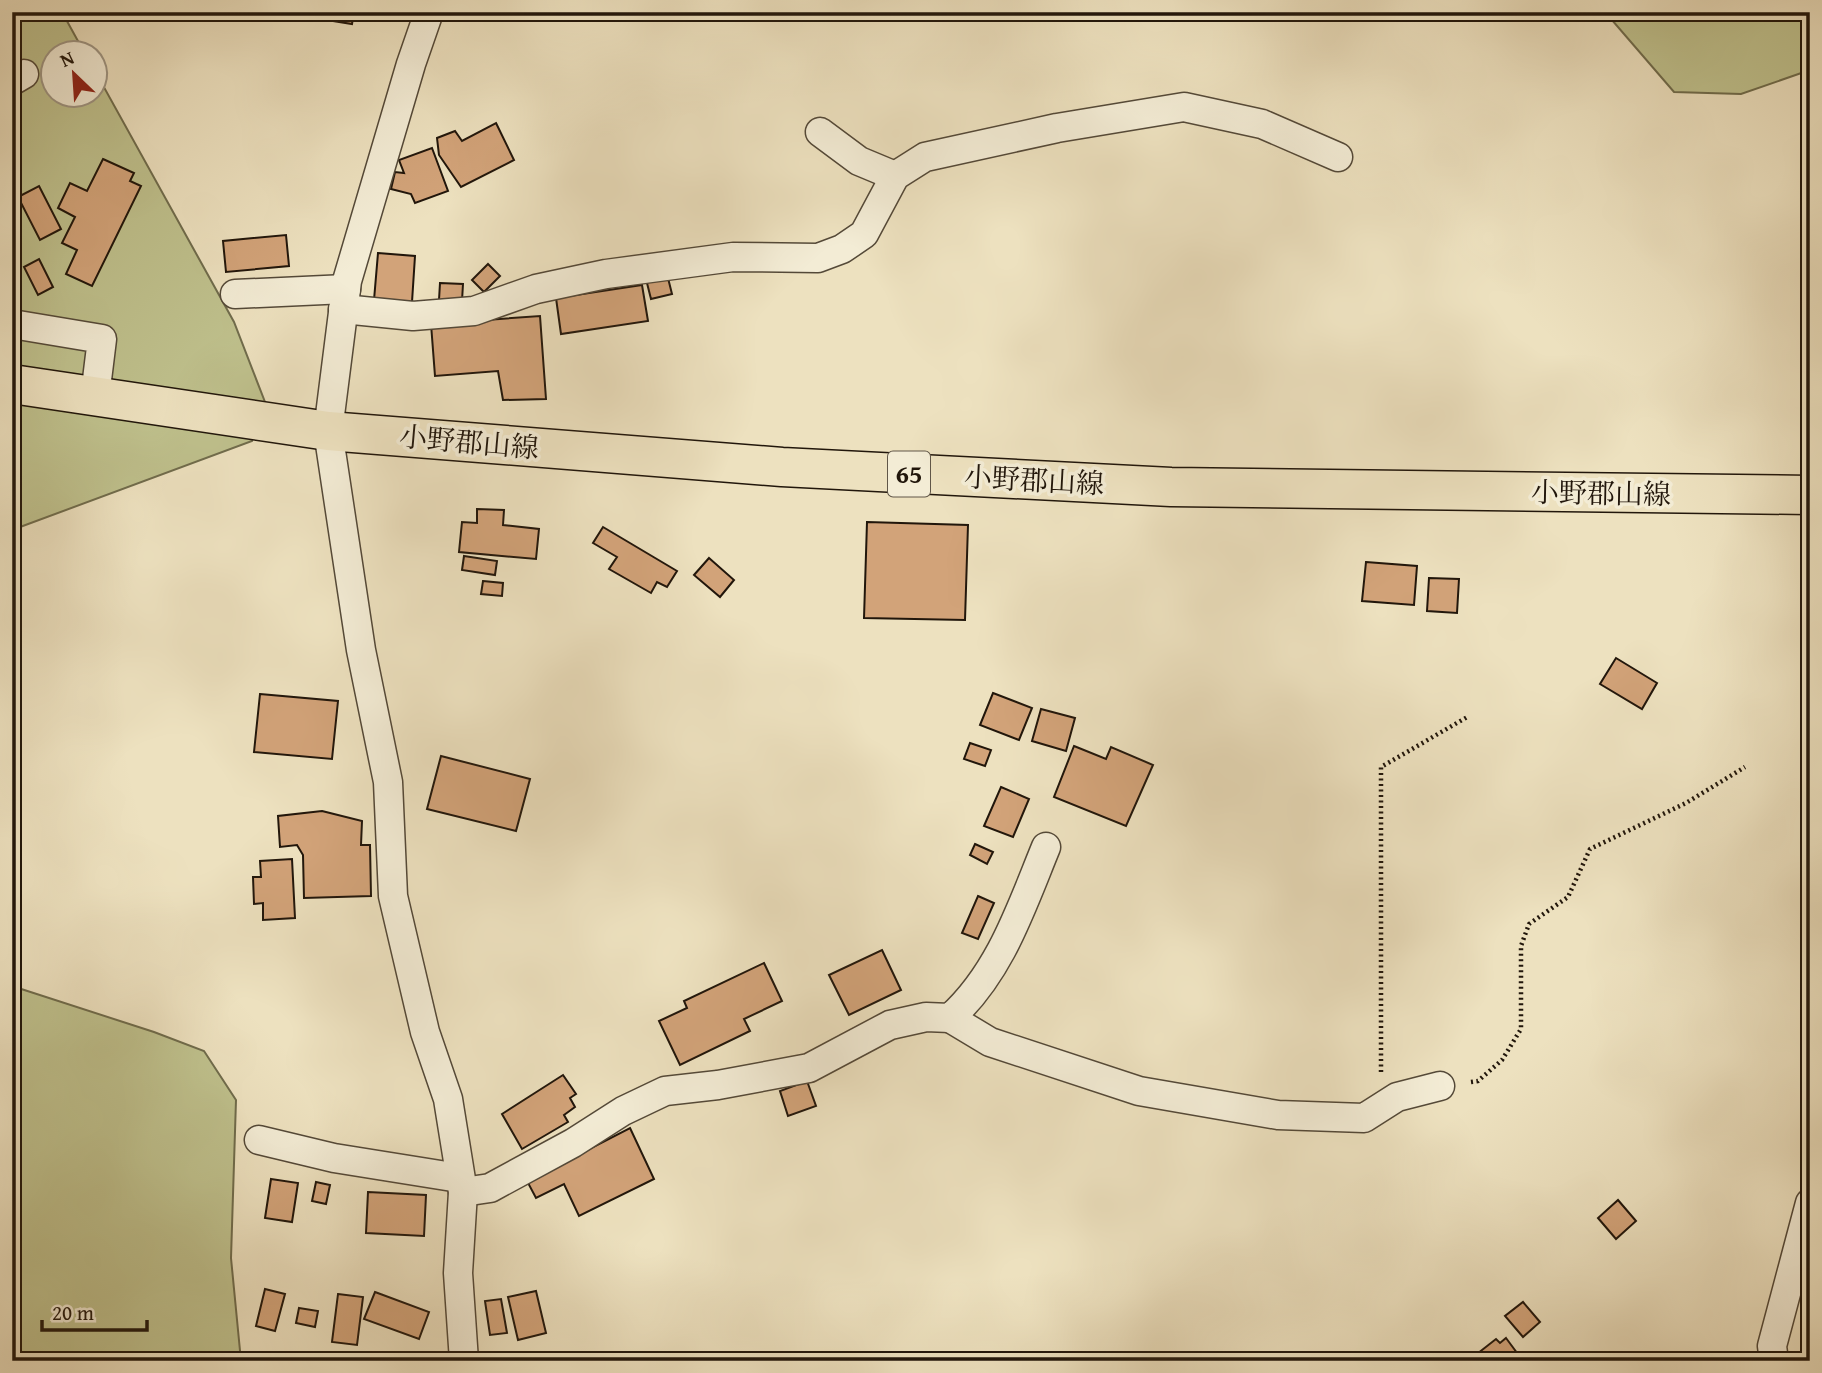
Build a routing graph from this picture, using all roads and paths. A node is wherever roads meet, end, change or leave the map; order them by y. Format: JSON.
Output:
{"nodes":[{"id":1,"x":429,"y":12,"type":"edge"},
{"id":2,"x":820,"y":132,"type":"dead end"},
{"id":3,"x":1338,"y":157,"type":"dead end"},
{"id":4,"x":895,"y":176,"type":"junction"},
{"id":5,"x":235,"y":294,"type":"dead end"},
{"id":6,"x":345,"y":299,"type":"junction"},
{"id":7,"x":12,"y":324,"type":"edge"},
{"id":8,"x":12,"y":384,"type":"edge"},
{"id":9,"x":95,"y":396,"type":"junction"},
{"id":10,"x":328,"y":431,"type":"junction"},
{"id":11,"x":1810,"y":495,"type":"edge"},
{"id":12,"x":1469,"y":716,"type":"dead end"},
{"id":13,"x":1745,"y":766,"type":"dead end"},
{"id":14,"x":1046,"y":847,"type":"dead end"},
{"id":15,"x":950,"y":1018,"type":"junction"},
{"id":16,"x":1440,"y":1086,"type":"joint"},
{"id":17,"x":1381,"y":1107,"type":"junction"},
{"id":18,"x":259,"y":1140,"type":"dead end"},
{"id":19,"x":461,"y":1185,"type":"junction"},
{"id":20,"x":1810,"y":1203,"type":"edge"},
{"id":21,"x":464,"y":1361,"type":"edge"},
{"id":22,"x":1774,"y":1361,"type":"edge"}],
"edges":[{"from":1,"to":6,"type":"street"},
{"from":2,"to":4,"type":"street"},
{"from":3,"to":4,"type":"street"},
{"from":4,"to":6,"type":"street"},
{"from":5,"to":6,"type":"street"},
{"from":6,"to":10,"type":"street"},
{"from":7,"to":9,"type":"street"},
{"from":8,"to":9,"type":"main road","name":"小野郡山線","number":"65"},
{"from":9,"to":10,"type":"main road","name":"小野郡山線","number":"65"},
{"from":10,"to":11,"type":"main road","name":"小野郡山線","number":"65"},
{"from":10,"to":19,"type":"street"},
{"from":12,"to":17,"type":"path"},
{"from":13,"to":16,"type":"path"},
{"from":14,"to":15,"type":"street"},
{"from":15,"to":17,"type":"street"},
{"from":15,"to":19,"type":"street"},
{"from":16,"to":17,"type":"street"},
{"from":18,"to":19,"type":"street"},
{"from":19,"to":21,"type":"street"},
{"from":20,"to":22,"type":"street"}]}
